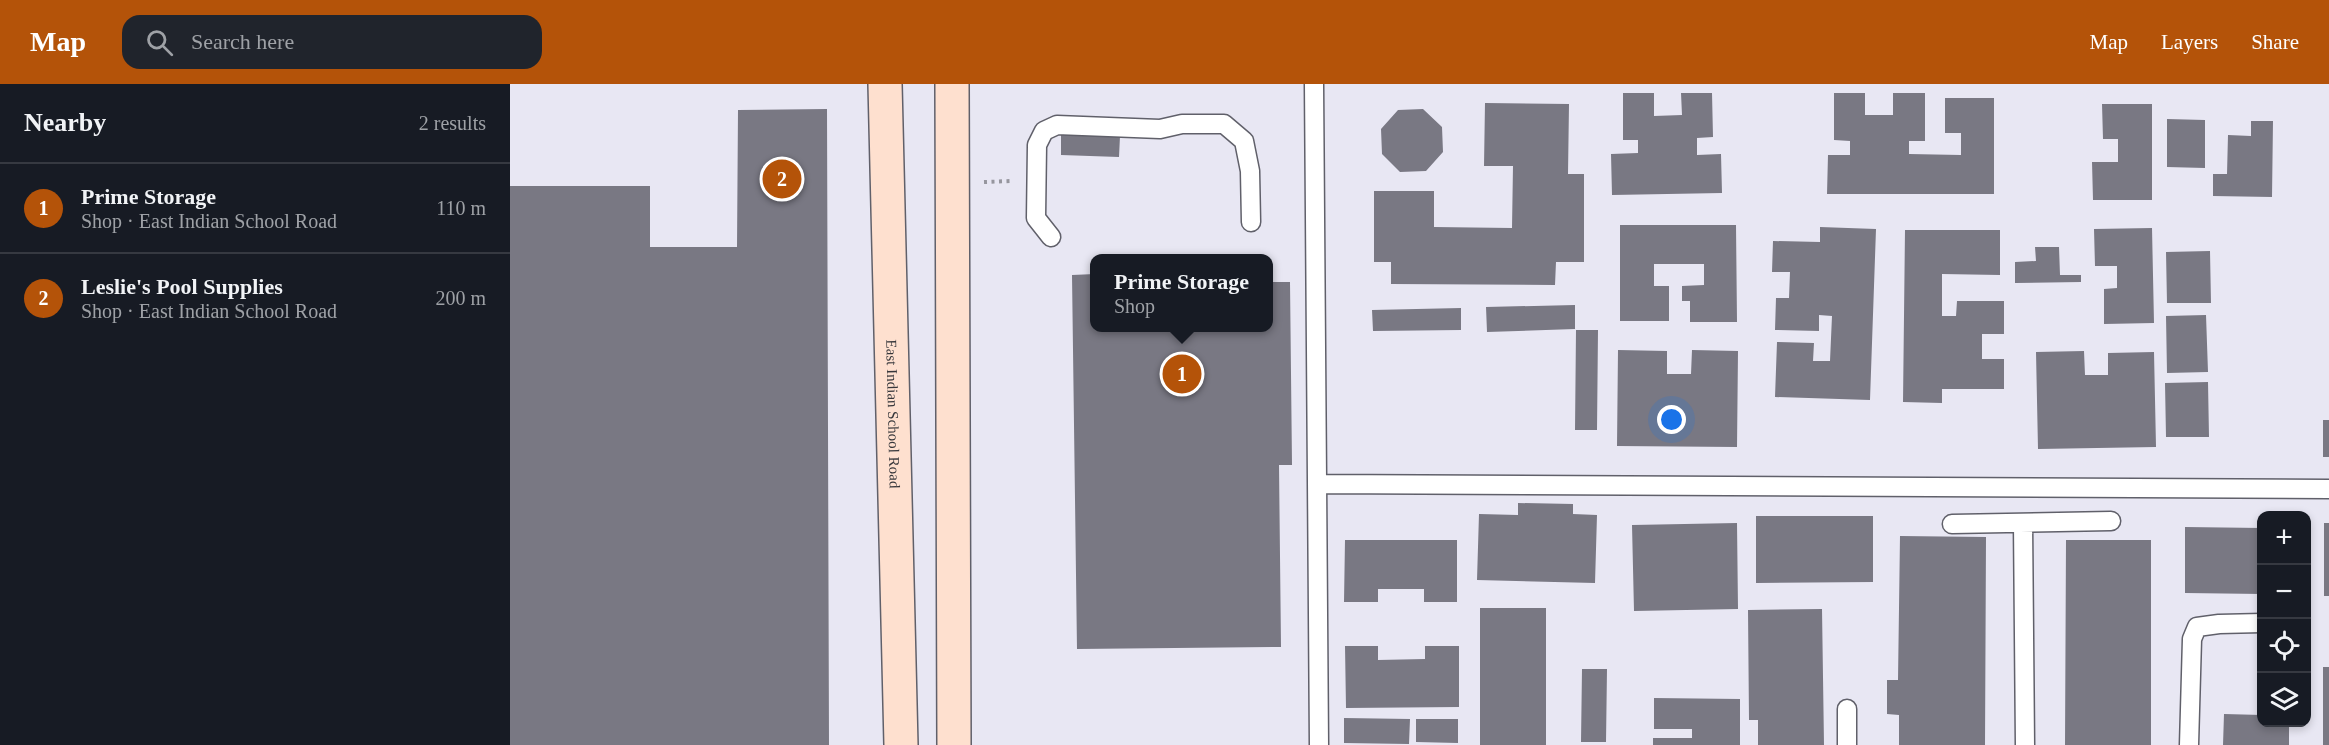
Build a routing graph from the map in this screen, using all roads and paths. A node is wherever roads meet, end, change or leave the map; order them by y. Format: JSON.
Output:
{"nodes":[{"id":1,"x":885,"y":84,"type":"edge"},
{"id":2,"x":952,"y":84,"type":"edge"},
{"id":3,"x":1314,"y":84,"type":"edge"},
{"id":4,"x":1016,"y":180,"type":"dead end"},
{"id":5,"x":983,"y":182,"type":"dead end"},
{"id":6,"x":1251,"y":222,"type":"dead end"},
{"id":7,"x":1051,"y":237,"type":"dead end"},
{"id":8,"x":1317,"y":484,"type":"junction"},
{"id":9,"x":2329,"y":489,"type":"edge"},
{"id":10,"x":2111,"y":521,"type":"dead end"},
{"id":11,"x":2023,"y":523,"type":"junction"},
{"id":12,"x":1952,"y":524,"type":"dead end"},
{"id":13,"x":2257,"y":623,"type":"edge"},
{"id":14,"x":1847,"y":709,"type":"dead end"},
{"id":15,"x":901,"y":745,"type":"edge"},
{"id":16,"x":954,"y":745,"type":"edge"},
{"id":17,"x":1319,"y":745,"type":"edge"},
{"id":18,"x":1847,"y":745,"type":"edge"},
{"id":19,"x":2025,"y":745,"type":"edge"},
{"id":20,"x":2189,"y":745,"type":"edge"}],
"edges":[{"from":1,"to":15,"type":"main road","name":"East Indian School Road"},
{"from":2,"to":16,"type":"main road"},
{"from":3,"to":8,"type":"lane"},
{"from":4,"to":5,"type":"path"},
{"from":6,"to":7,"type":"lane"},
{"from":8,"to":9,"type":"lane"},
{"from":8,"to":17,"type":"lane"},
{"from":10,"to":11,"type":"lane"},
{"from":11,"to":12,"type":"lane"},
{"from":11,"to":19,"type":"lane"},
{"from":13,"to":20,"type":"lane"},
{"from":14,"to":18,"type":"lane"}]}
